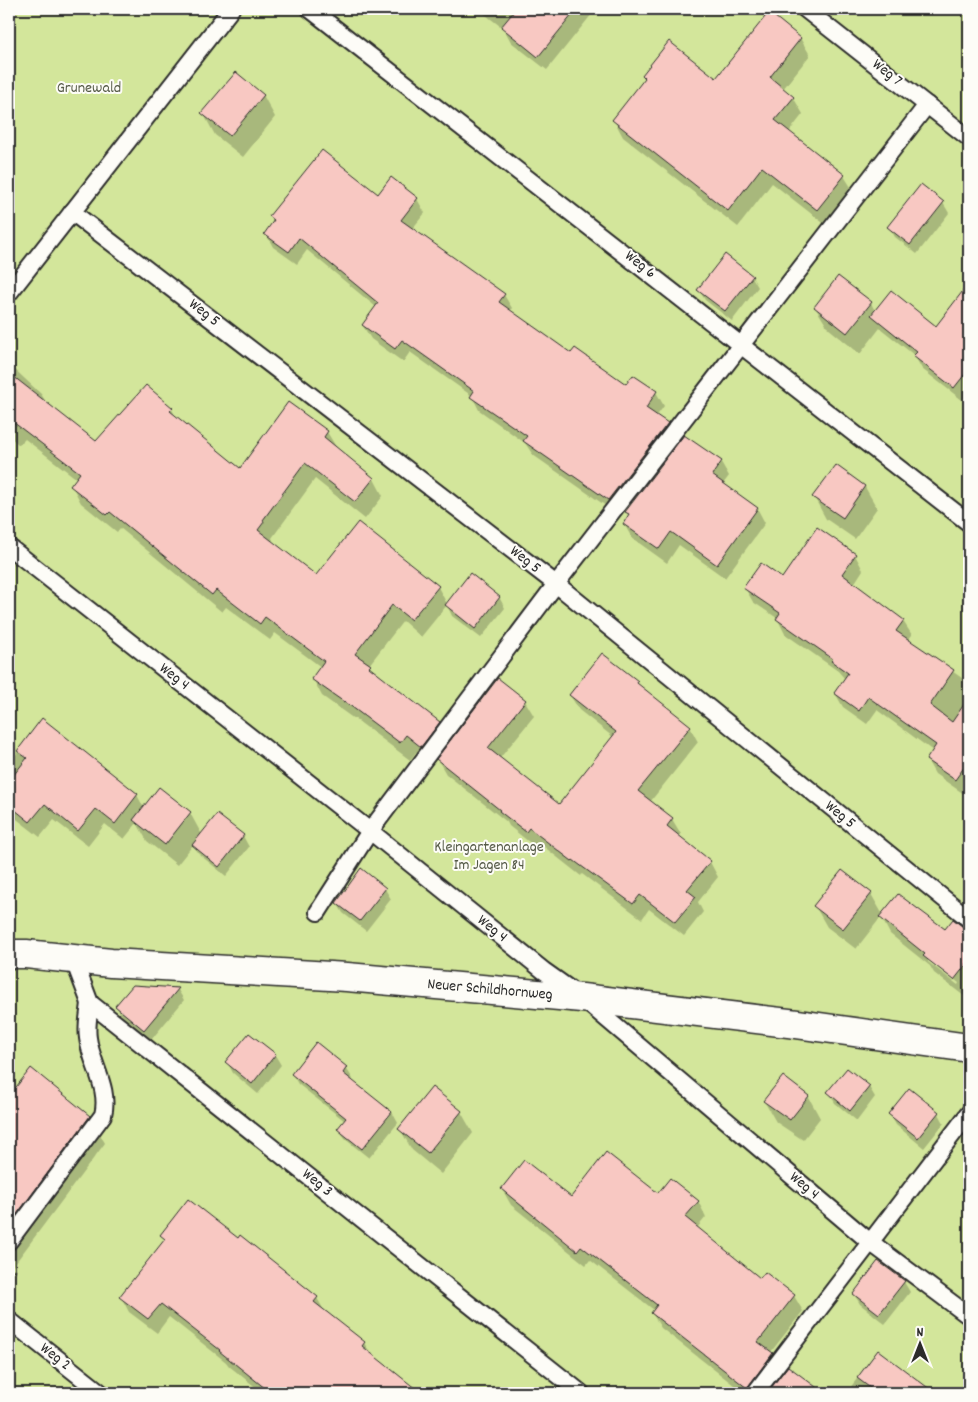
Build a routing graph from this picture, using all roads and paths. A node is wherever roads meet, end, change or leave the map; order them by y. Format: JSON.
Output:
{"nodes":[{"id":1,"x":231,"y":9,"type":"edge"},
{"id":2,"x":310,"y":9,"type":"edge"},
{"id":3,"x":805,"y":9,"type":"edge"},
{"id":4,"x":927,"y":105,"type":"junction"},
{"id":5,"x":969,"y":138,"type":"edge"},
{"id":6,"x":72,"y":212,"type":"junction"},
{"id":7,"x":9,"y":292,"type":"edge"},
{"id":8,"x":742,"y":345,"type":"junction"},
{"id":9,"x":969,"y":523,"type":"edge"},
{"id":10,"x":9,"y":547,"type":"edge"},
{"id":11,"x":556,"y":584,"type":"junction"},
{"id":12,"x":370,"y":831,"type":"junction"},
{"id":13,"x":318,"y":912,"type":"dead end"},
{"id":14,"x":969,"y":920,"type":"edge"},
{"id":15,"x":15,"y":949,"type":"edge"},
{"id":16,"x":73,"y":958,"type":"junction"},
{"id":17,"x":582,"y":998,"type":"junction"},
{"id":18,"x":90,"y":1002,"type":"junction"},
{"id":19,"x":969,"y":1048,"type":"edge"},
{"id":20,"x":969,"y":1114,"type":"edge"},
{"id":21,"x":9,"y":1241,"type":"edge"},
{"id":22,"x":870,"y":1242,"type":"junction"},
{"id":23,"x":969,"y":1316,"type":"edge"},
{"id":24,"x":9,"y":1320,"type":"edge"},
{"id":25,"x":101,"y":1393,"type":"edge"},
{"id":26,"x":581,"y":1393,"type":"edge"},
{"id":27,"x":755,"y":1393,"type":"edge"}],
"edges":[{"from":1,"to":6,"type":"lane"},
{"from":2,"to":8,"type":"lane","name":"Weg 6"},
{"from":3,"to":4,"type":"lane","name":"Weg 7"},
{"from":4,"to":5,"type":"lane","name":"Weg 7"},
{"from":4,"to":8,"type":"lane"},
{"from":6,"to":7,"type":"lane"},
{"from":6,"to":11,"type":"lane","name":"Weg 5"},
{"from":8,"to":9,"type":"lane","name":"Weg 6"},
{"from":8,"to":11,"type":"lane"},
{"from":10,"to":12,"type":"lane","name":"Weg 4"},
{"from":11,"to":12,"type":"lane"},
{"from":11,"to":14,"type":"lane","name":"Weg 5"},
{"from":12,"to":13,"type":"lane"},
{"from":12,"to":17,"type":"lane","name":"Weg 4"},
{"from":15,"to":16,"type":"street","name":"Neuer Schildhornweg"},
{"from":16,"to":17,"type":"street","name":"Neuer Schildhornweg"},
{"from":16,"to":18,"type":"lane"},
{"from":17,"to":19,"type":"street","name":"Neuer Schildhornweg"},
{"from":17,"to":22,"type":"lane","name":"Weg 4"},
{"from":18,"to":21,"type":"lane"},
{"from":18,"to":26,"type":"lane","name":"Weg 3"},
{"from":20,"to":22,"type":"lane"},
{"from":22,"to":23,"type":"lane","name":"Weg 4"},
{"from":22,"to":27,"type":"lane"},
{"from":24,"to":25,"type":"lane","name":"Weg 2"}]}
